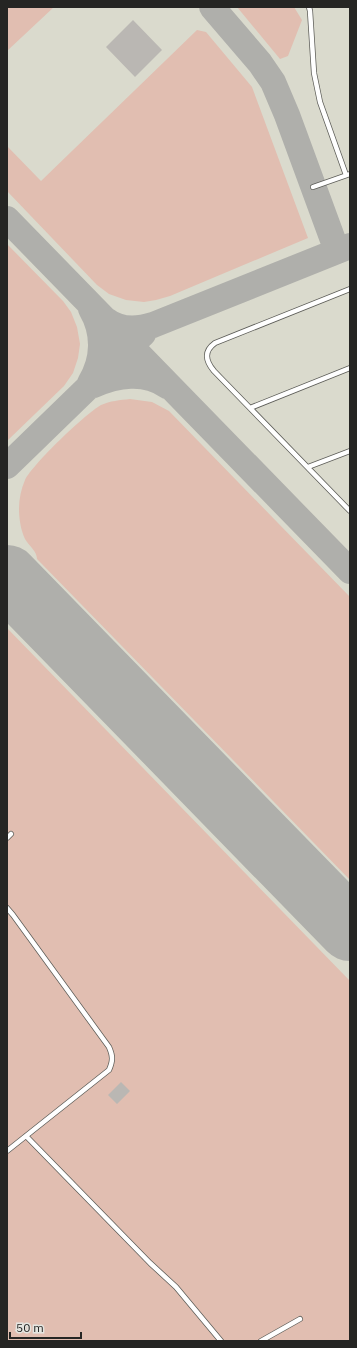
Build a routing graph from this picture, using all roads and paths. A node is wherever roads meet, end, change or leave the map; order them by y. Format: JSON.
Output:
{"nodes":[{"id":1,"x":309,"y":7,"type":"edge"},
{"id":2,"x":348,"y":174,"type":"edge"},
{"id":3,"x":313,"y":187,"type":"dead end"},
{"id":4,"x":350,"y":289,"type":"edge"},
{"id":5,"x":350,"y":368,"type":"edge"},
{"id":6,"x":250,"y":408,"type":"junction"},
{"id":7,"x":350,"y":451,"type":"edge"},
{"id":8,"x":308,"y":468,"type":"junction"},
{"id":9,"x":350,"y":511,"type":"edge"},
{"id":10,"x":11,"y":834,"type":"dead end"},
{"id":11,"x":7,"y":838,"type":"edge"},
{"id":12,"x":7,"y":908,"type":"edge"},
{"id":13,"x":26,"y":1136,"type":"junction"},
{"id":14,"x":7,"y":1151,"type":"edge"},
{"id":15,"x":300,"y":1319,"type":"dead end"},
{"id":16,"x":221,"y":1341,"type":"edge"},
{"id":17,"x":261,"y":1341,"type":"edge"}],
"edges":[{"from":1,"to":2,"type":"lane"},
{"from":2,"to":3,"type":"lane"},
{"from":4,"to":6,"type":"lane"},
{"from":5,"to":6,"type":"lane"},
{"from":6,"to":8,"type":"lane"},
{"from":7,"to":8,"type":"lane"},
{"from":8,"to":9,"type":"lane"},
{"from":10,"to":11,"type":"lane"},
{"from":12,"to":13,"type":"lane"},
{"from":13,"to":14,"type":"lane"},
{"from":13,"to":16,"type":"lane"},
{"from":15,"to":17,"type":"lane"}]}
